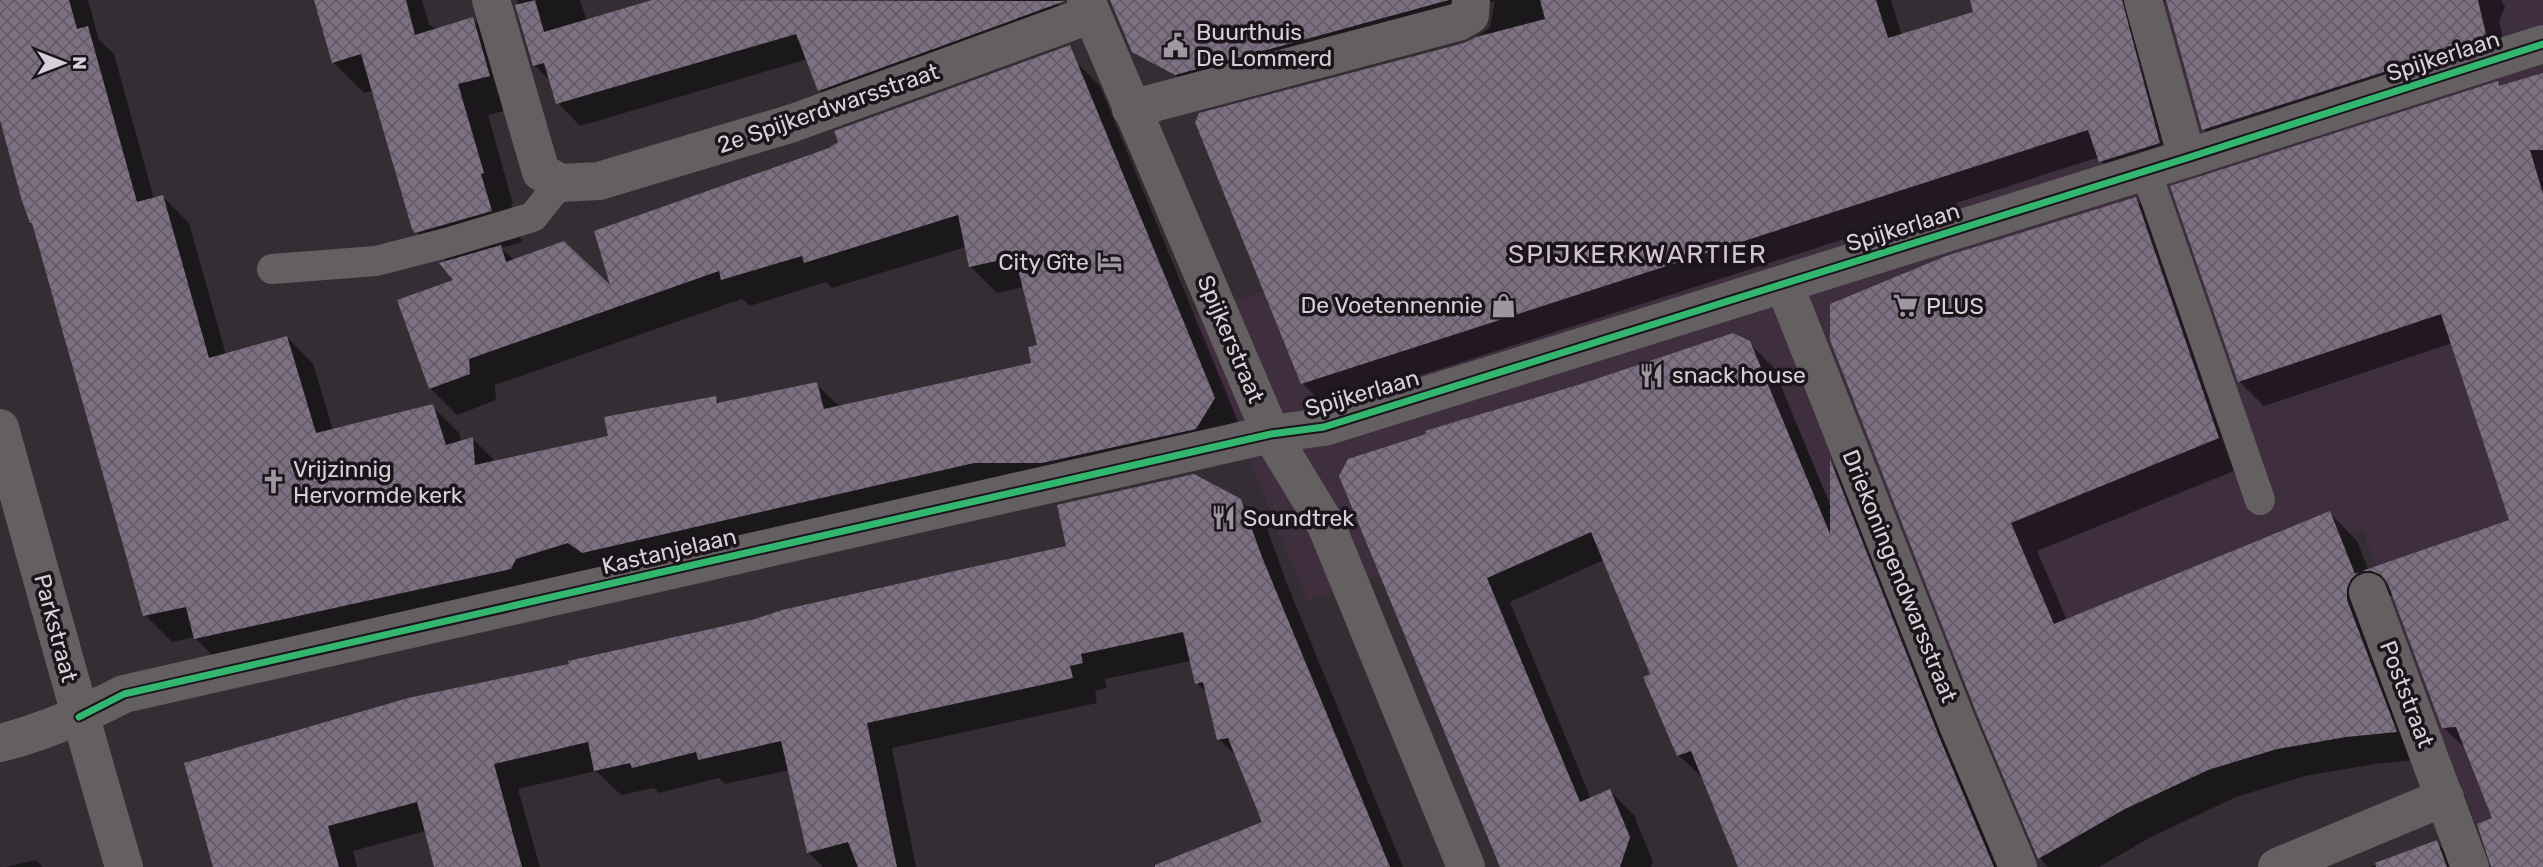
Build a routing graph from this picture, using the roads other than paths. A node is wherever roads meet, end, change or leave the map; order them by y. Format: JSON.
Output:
{"nodes":[{"id":1,"x":491,"y":0,"type":"edge"},
{"id":2,"x":1471,"y":0,"type":"edge"},
{"id":3,"x":2143,"y":0,"type":"edge"},
{"id":4,"x":1089,"y":7,"type":"edge"},
{"id":5,"x":2543,"y":44,"type":"edge"},
{"id":6,"x":1131,"y":109,"type":"junction"},
{"id":7,"x":2187,"y":158,"type":"junction"},
{"id":8,"x":2146,"y":171,"type":"junction"},
{"id":9,"x":560,"y":183,"type":"junction"},
{"id":10,"x":272,"y":269,"type":"dead end"},
{"id":11,"x":1784,"y":284,"type":"junction"},
{"id":12,"x":0,"y":428,"type":"edge"},
{"id":13,"x":1271,"y":434,"type":"junction"},
{"id":14,"x":2260,"y":500,"type":"dead end"},
{"id":15,"x":2368,"y":592,"type":"dead end"},
{"id":16,"x":79,"y":717,"type":"junction"},
{"id":17,"x":0,"y":743,"type":"edge"},
{"id":18,"x":2445,"y":797,"type":"junction"},
{"id":19,"x":124,"y":867,"type":"edge"},
{"id":20,"x":1466,"y":867,"type":"edge"},
{"id":21,"x":2018,"y":867,"type":"edge"},
{"id":22,"x":2277,"y":867,"type":"edge"},
{"id":23,"x":2470,"y":867,"type":"edge"}],
"edges":[{"from":1,"to":9,"type":"street"},
{"from":2,"to":6,"type":"street"},
{"from":3,"to":7,"type":"street"},
{"from":4,"to":6,"type":"street","name":"Spijkerstraat"},
{"from":4,"to":9,"type":"street","name":"2e Spijkerdwarsstraat"},
{"from":5,"to":7,"type":"street","name":"Spijkerlaan"},
{"from":6,"to":13,"type":"street","name":"Spijkerstraat"},
{"from":7,"to":8,"type":"street","name":"Spijkerlaan"},
{"from":8,"to":11,"type":"street","name":"Spijkerlaan"},
{"from":8,"to":14,"type":"lane"},
{"from":9,"to":10,"type":"lane"},
{"from":11,"to":13,"type":"street","name":"Spijkerlaan"},
{"from":11,"to":21,"type":"street","name":"Driekoningendwarsstraat"},
{"from":12,"to":16,"type":"street","name":"Parkstraat"},
{"from":13,"to":16,"type":"street","name":"Kastanjelaan"},
{"from":13,"to":20,"type":"street","name":"Spijkerstraat"},
{"from":15,"to":18,"type":"street","name":"Poststraat"},
{"from":16,"to":17,"type":"street","name":"Kastanjelaan"},
{"from":16,"to":19,"type":"street","name":"Parkstraat"},
{"from":18,"to":22,"type":"street"},
{"from":18,"to":23,"type":"street","name":"Poststraat"}]}
